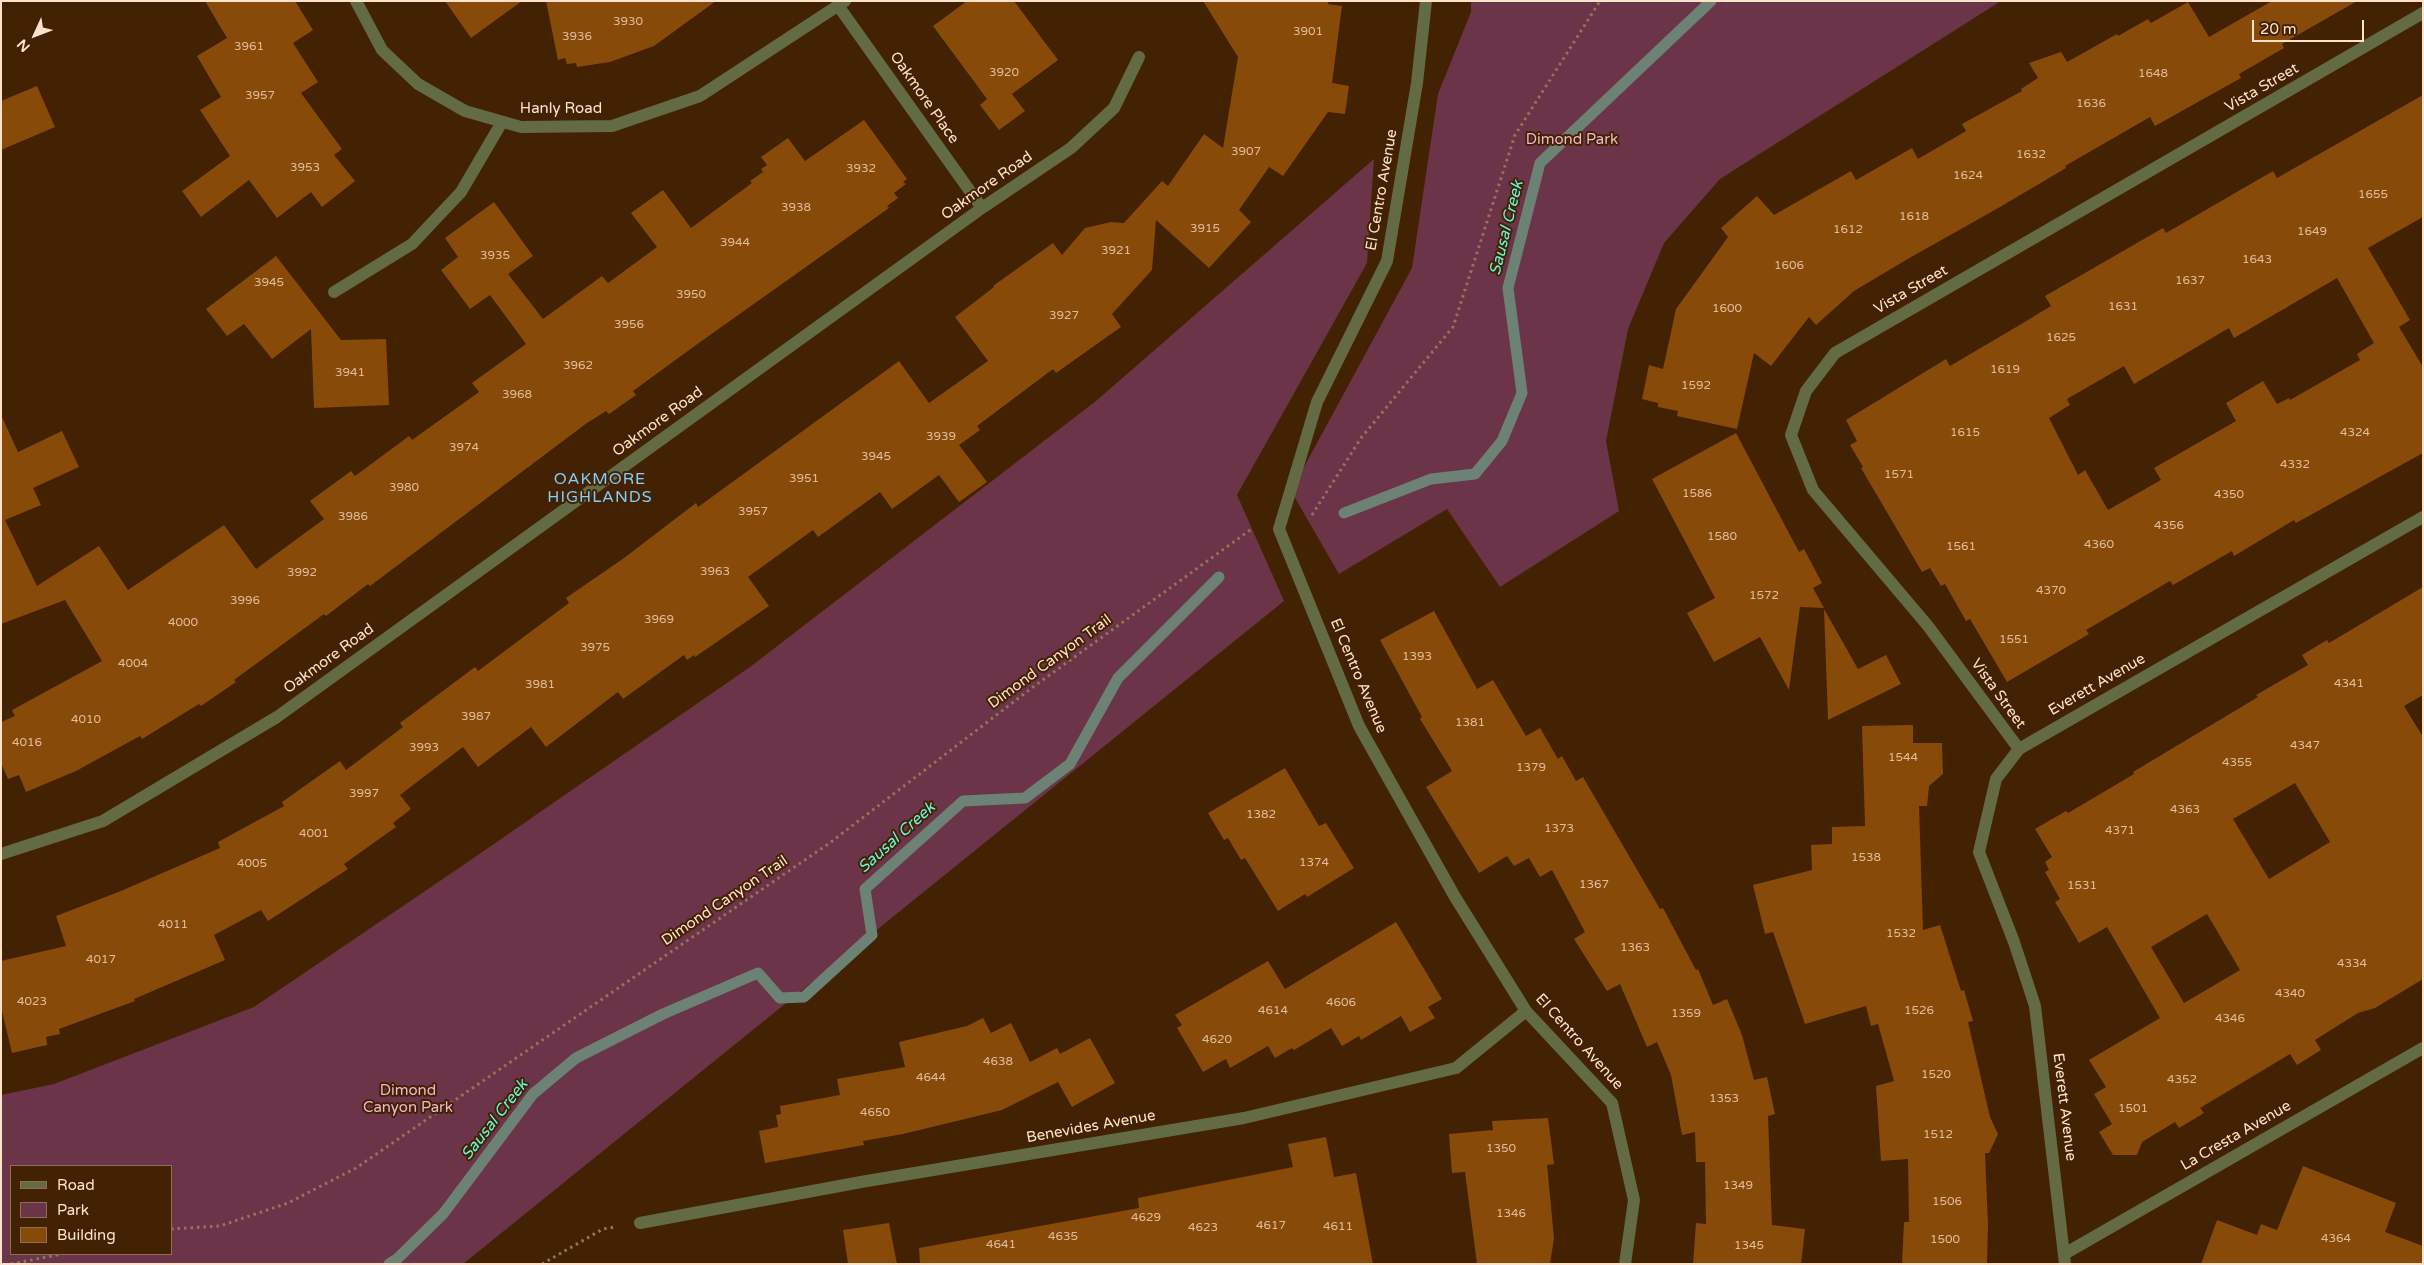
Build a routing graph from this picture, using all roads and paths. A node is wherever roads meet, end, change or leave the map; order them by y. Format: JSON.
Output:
{"nodes":[{"id":1,"x":356,"y":1,"type":"edge"},
{"id":2,"x":1426,"y":1,"type":"edge"},
{"id":3,"x":1600,"y":1,"type":"edge"},
{"id":4,"x":842,"y":4,"type":"edge"},
{"id":5,"x":2423,"y":13,"type":"edge"},
{"id":6,"x":1139,"y":57,"type":"dead end"},
{"id":7,"x":502,"y":122,"type":"junction"},
{"id":8,"x":982,"y":208,"type":"junction"},
{"id":9,"x":334,"y":292,"type":"dead end"},
{"id":10,"x":2423,"y":517,"type":"edge"},
{"id":11,"x":1309,"y":520,"type":"dead end"},
{"id":12,"x":1257,"y":526,"type":"dead end"},
{"id":13,"x":2019,"y":748,"type":"junction"},
{"id":14,"x":1,"y":854,"type":"edge"},
{"id":15,"x":1526,"y":1010,"type":"junction"},
{"id":16,"x":2423,"y":1048,"type":"edge"},
{"id":17,"x":640,"y":1223,"type":"joint"},
{"id":18,"x":172,"y":1228,"type":"edge"},
{"id":19,"x":57,"y":1255,"type":"edge"},
{"id":20,"x":2066,"y":1258,"type":"edge"},
{"id":21,"x":12,"y":1264,"type":"edge"},
{"id":22,"x":542,"y":1264,"type":"edge"},
{"id":23,"x":1625,"y":1264,"type":"edge"}],
"edges":[{"from":1,"to":7,"type":"street","name":"Hanly Road"},
{"from":2,"to":15,"type":"street","name":"El Centro Avenue"},
{"from":3,"to":11,"type":"path"},
{"from":4,"to":7,"type":"street","name":"Hanly Road"},
{"from":4,"to":8,"type":"street","name":"Oakmore Place"},
{"from":5,"to":13,"type":"street","name":"Vista Street"},
{"from":6,"to":8,"type":"street","name":"Oakmore Road"},
{"from":7,"to":9,"type":"street"},
{"from":8,"to":14,"type":"street","name":"Oakmore Road"},
{"from":10,"to":13,"type":"street","name":"Everett Avenue"},
{"from":12,"to":18,"type":"path","name":"Dimond Canyon Trail"},
{"from":13,"to":20,"type":"street","name":"Everett Avenue"},
{"from":15,"to":17,"type":"street","name":"Benevides Avenue"},
{"from":15,"to":23,"type":"street","name":"El Centro Avenue"},
{"from":16,"to":20,"type":"street","name":"La Cresta Avenue"},
{"from":17,"to":22,"type":"path"},
{"from":19,"to":21,"type":"path"}]}
